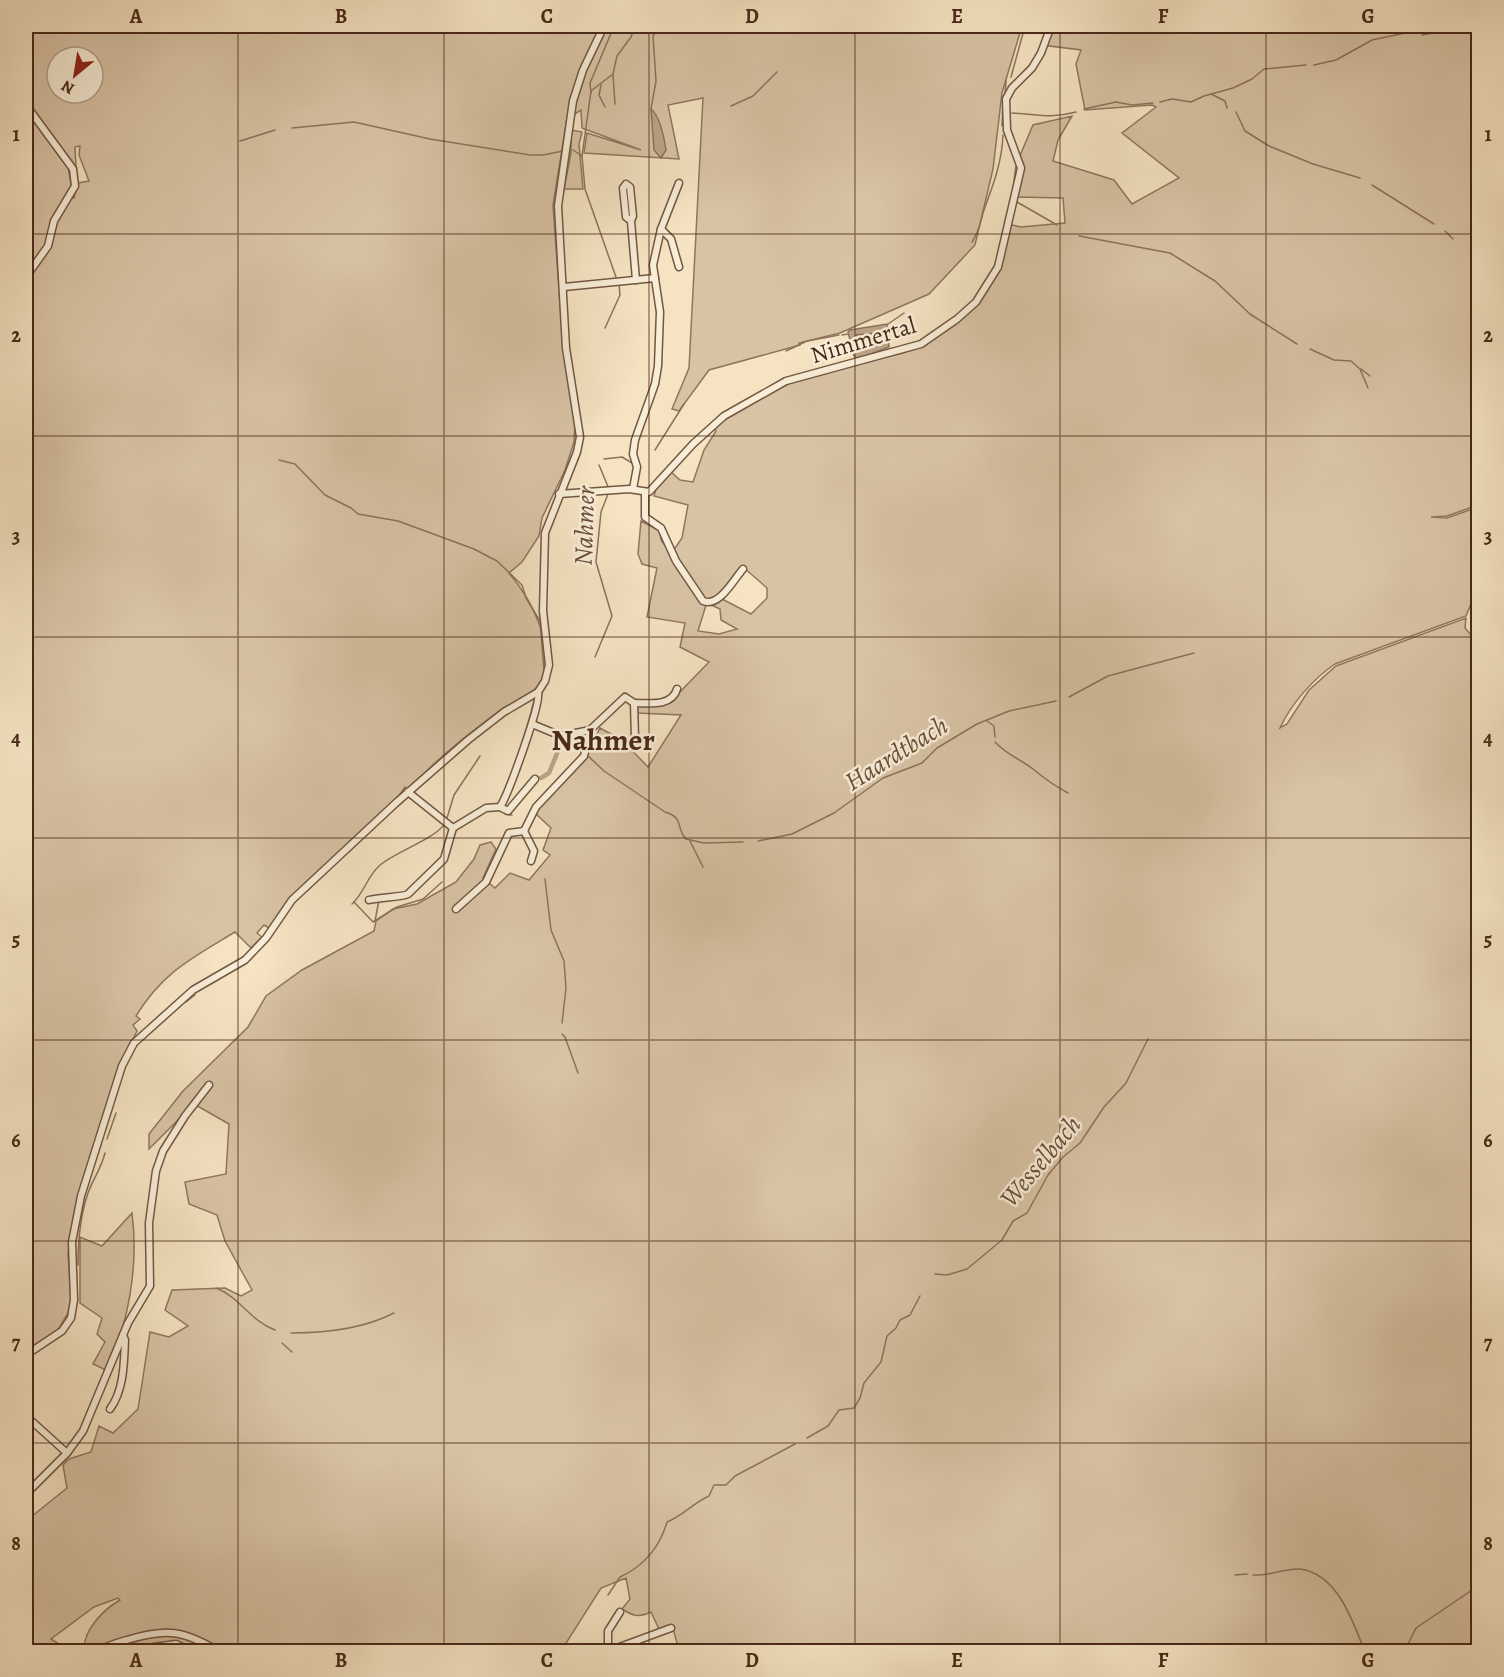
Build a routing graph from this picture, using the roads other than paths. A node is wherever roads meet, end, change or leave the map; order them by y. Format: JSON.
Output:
{"nodes":[{"id":1,"x":604,"y":26,"type":"edge"},
{"id":2,"x":1051,"y":26,"type":"edge"},
{"id":3,"x":26,"y":105,"type":"edge"},
{"id":4,"x":679,"y":183,"type":"dead end"},
{"id":5,"x":631,"y":221,"type":"junction"},
{"id":6,"x":661,"y":230,"type":"junction"},
{"id":7,"x":679,"y":267,"type":"dead end"},
{"id":8,"x":26,"y":277,"type":"edge"},
{"id":9,"x":656,"y":278,"type":"junction"},
{"id":10,"x":636,"y":280,"type":"junction"},
{"id":11,"x":564,"y":287,"type":"junction"},
{"id":12,"x":633,"y":489,"type":"junction"},
{"id":13,"x":645,"y":492,"type":"junction"},
{"id":14,"x":559,"y":494,"type":"junction"},
{"id":15,"x":743,"y":569,"type":"dead end"},
{"id":16,"x":677,"y":689,"type":"dead end"},
{"id":17,"x":538,"y":692,"type":"junction"},
{"id":18,"x":634,"y":703,"type":"junction"},
{"id":19,"x":532,"y":724,"type":"junction"},
{"id":20,"x":590,"y":730,"type":"junction"},
{"id":21,"x":635,"y":738,"type":"dead end"},
{"id":22,"x":535,"y":779,"type":"dead end"},
{"id":23,"x":408,"y":792,"type":"junction"},
{"id":24,"x":500,"y":807,"type":"junction"},
{"id":25,"x":447,"y":825,"type":"junction"},
{"id":26,"x":524,"y":831,"type":"junction"},
{"id":27,"x":531,"y":861,"type":"dead end"},
{"id":28,"x":369,"y":900,"type":"dead end"},
{"id":29,"x":456,"y":909,"type":"dead end"},
{"id":30,"x":209,"y":1085,"type":"dead end"},
{"id":31,"x":123,"y":1335,"type":"junction"},
{"id":32,"x":26,"y":1355,"type":"edge"},
{"id":33,"x":110,"y":1408,"type":"dead end"},
{"id":34,"x":28,"y":1419,"type":"edge"},
{"id":35,"x":26,"y":1428,"type":"edge"},
{"id":36,"x":67,"y":1453,"type":"junction"},
{"id":37,"x":26,"y":1494,"type":"edge"},
{"id":38,"x":620,"y":1612,"type":"dead end"},
{"id":39,"x":671,"y":1628,"type":"dead end"},
{"id":40,"x":96,"y":1652,"type":"edge"},
{"id":41,"x":117,"y":1652,"type":"edge"},
{"id":42,"x":192,"y":1652,"type":"edge"},
{"id":43,"x":220,"y":1652,"type":"edge"},
{"id":44,"x":605,"y":1652,"type":"edge"}],
"edges":[{"from":1,"to":11,"type":"street"},
{"from":2,"to":13,"type":"street","name":"Nimmertal"},
{"from":3,"to":8,"type":"street"},
{"from":4,"to":6,"type":"street"},
{"from":5,"to":5,"type":"street"},
{"from":5,"to":10,"type":"street"},
{"from":6,"to":7,"type":"street"},
{"from":6,"to":9,"type":"street"},
{"from":9,"to":10,"type":"street"},
{"from":9,"to":12,"type":"street"},
{"from":10,"to":11,"type":"street"},
{"from":11,"to":14,"type":"street"},
{"from":12,"to":13,"type":"street"},
{"from":12,"to":14,"type":"street"},
{"from":13,"to":15,"type":"street"},
{"from":14,"to":17,"type":"street"},
{"from":16,"to":18,"type":"street"},
{"from":17,"to":19,"type":"street"},
{"from":17,"to":23,"type":"street"},
{"from":18,"to":20,"type":"street"},
{"from":18,"to":21,"type":"street"},
{"from":19,"to":20,"type":"street"},
{"from":19,"to":24,"type":"street"},
{"from":20,"to":26,"type":"street"},
{"from":22,"to":24,"type":"street"},
{"from":23,"to":25,"type":"street"},
{"from":23,"to":32,"type":"street"},
{"from":24,"to":25,"type":"street"},
{"from":25,"to":28,"type":"street"},
{"from":26,"to":27,"type":"street"},
{"from":26,"to":29,"type":"street"},
{"from":30,"to":31,"type":"street"},
{"from":31,"to":33,"type":"street"},
{"from":31,"to":36,"type":"street"},
{"from":34,"to":35,"type":"street"},
{"from":34,"to":36,"type":"street"},
{"from":36,"to":37,"type":"street"},
{"from":38,"to":44,"type":"street"},
{"from":39,"to":44,"type":"street"},
{"from":40,"to":43,"type":"street"},
{"from":41,"to":42,"type":"street"}]}
